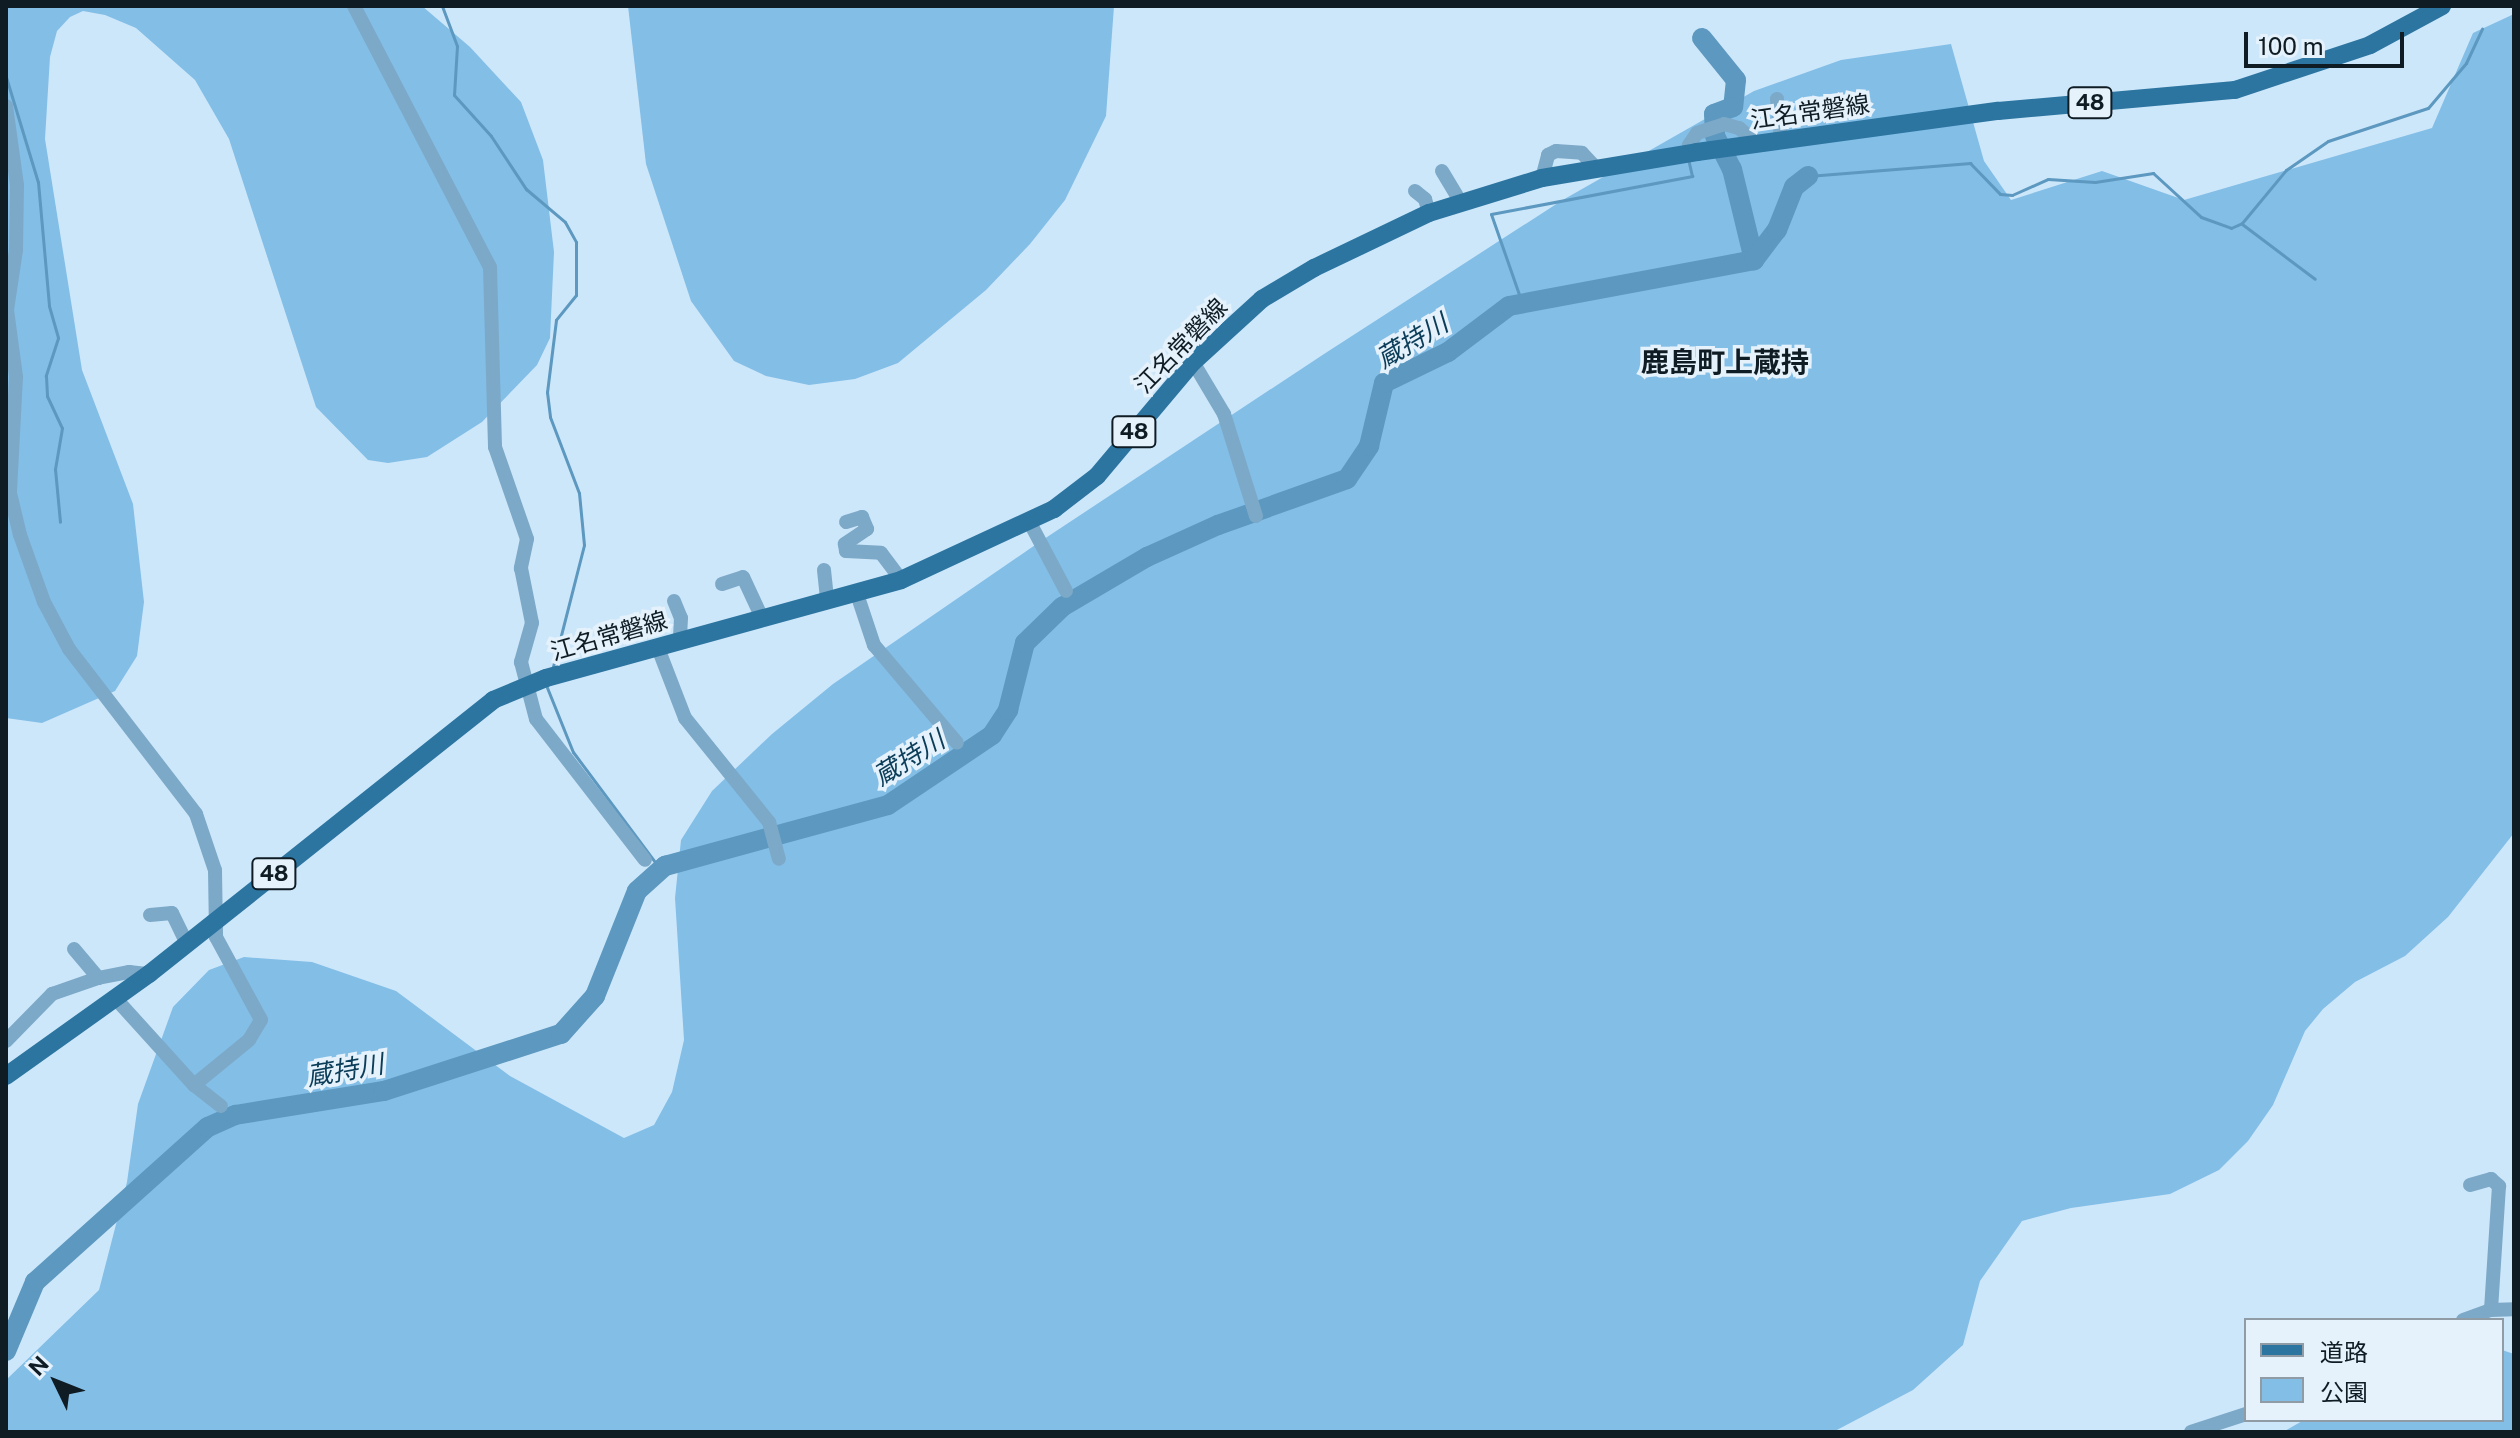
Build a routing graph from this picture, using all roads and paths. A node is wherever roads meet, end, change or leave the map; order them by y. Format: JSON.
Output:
{"nodes":[{"id":1,"x":354,"y":6,"type":"edge"},
{"id":2,"x":2442,"y":6,"type":"edge"},
{"id":3,"x":1777,"y":99,"type":"dead end"},
{"id":4,"x":6,"y":106,"type":"edge"},
{"id":5,"x":1781,"y":140,"type":"junction"},
{"id":6,"x":1757,"y":144,"type":"junction"},
{"id":7,"x":1688,"y":154,"type":"junction"},
{"id":8,"x":1442,"y":171,"type":"dead end"},
{"id":9,"x":1415,"y":191,"type":"dead end"},
{"id":10,"x":1460,"y":201,"type":"junction"},
{"id":11,"x":1429,"y":213,"type":"junction"},
{"id":12,"x":1193,"y":362,"type":"junction"},
{"id":13,"x":1256,"y":516,"type":"dead end"},
{"id":14,"x":1029,"y":521,"type":"junction"},
{"id":15,"x":846,"y":522,"type":"dead end"},
{"id":16,"x":824,"y":570,"type":"dead end"},
{"id":17,"x":901,"y":580,"type":"junction"},
{"id":18,"x":722,"y":584,"type":"dead end"},
{"id":19,"x":1066,"y":591,"type":"dead end"},
{"id":20,"x":857,"y":594,"type":"junction"},
{"id":21,"x":827,"y":600,"type":"junction"},
{"id":22,"x":674,"y":601,"type":"dead end"},
{"id":23,"x":763,"y":620,"type":"junction"},
{"id":24,"x":680,"y":640,"type":"junction"},
{"id":25,"x":658,"y":648,"type":"junction"},
{"id":26,"x":528,"y":686,"type":"junction"},
{"id":27,"x":957,"y":743,"type":"dead end"},
{"id":28,"x":779,"y":859,"type":"dead end"},
{"id":29,"x":645,"y":860,"type":"dead end"},
{"id":30,"x":150,"y":915,"type":"dead end"},
{"id":31,"x":214,"y":922,"type":"junction"},
{"id":32,"x":187,"y":944,"type":"junction"},
{"id":33,"x":74,"y":949,"type":"dead end"},
{"id":34,"x":149,"y":974,"type":"junction"},
{"id":35,"x":98,"y":978,"type":"junction"},
{"id":36,"x":116,"y":999,"type":"junction"},
{"id":37,"x":6,"y":1041,"type":"edge"},
{"id":38,"x":6,"y":1076,"type":"edge"},
{"id":39,"x":194,"y":1085,"type":"junction"},
{"id":40,"x":221,"y":1106,"type":"dead end"},
{"id":41,"x":2470,"y":1185,"type":"dead end"},
{"id":42,"x":2514,"y":1309,"type":"edge"},
{"id":43,"x":2491,"y":1310,"type":"junction"},
{"id":44,"x":2469,"y":1318,"type":"edge"},
{"id":45,"x":2244,"y":1415,"type":"edge"},
{"id":46,"x":2191,"y":1432,"type":"edge"}],
"edges":[{"from":1,"to":26,"type":"street"},
{"from":2,"to":5,"type":"main road","name":"江名常磐線","number":"48"},
{"from":3,"to":5,"type":"street"},
{"from":4,"to":31,"type":"street"},
{"from":5,"to":6,"type":"main road","name":"江名常磐線","number":"48"},
{"from":6,"to":7,"type":"main road","name":"江名常磐線","number":"48"},
{"from":6,"to":7,"type":"street"},
{"from":7,"to":10,"type":"main road","name":"江名常磐線","number":"48"},
{"from":8,"to":10,"type":"street"},
{"from":9,"to":11,"type":"street"},
{"from":10,"to":11,"type":"main road","name":"江名常磐線","number":"48"},
{"from":11,"to":12,"type":"main road","name":"江名常磐線","number":"48"},
{"from":12,"to":13,"type":"street"},
{"from":12,"to":14,"type":"main road","name":"江名常磐線","number":"48"},
{"from":14,"to":17,"type":"main road","name":"江名常磐線","number":"48"},
{"from":14,"to":19,"type":"street"},
{"from":15,"to":17,"type":"street"},
{"from":16,"to":21,"type":"street"},
{"from":17,"to":20,"type":"main road","name":"江名常磐線","number":"48"},
{"from":18,"to":23,"type":"street"},
{"from":20,"to":21,"type":"main road","name":"江名常磐線","number":"48"},
{"from":20,"to":27,"type":"street"},
{"from":21,"to":23,"type":"main road","name":"江名常磐線","number":"48"},
{"from":22,"to":24,"type":"street"},
{"from":23,"to":24,"type":"main road","name":"江名常磐線","number":"48"},
{"from":24,"to":25,"type":"main road","name":"江名常磐線","number":"48"},
{"from":25,"to":26,"type":"main road","name":"江名常磐線","number":"48"},
{"from":25,"to":28,"type":"street"},
{"from":26,"to":29,"type":"street"},
{"from":26,"to":31,"type":"main road","name":"江名常磐線","number":"48"},
{"from":30,"to":32,"type":"street"},
{"from":31,"to":32,"type":"main road","name":"江名常磐線","number":"48"},
{"from":31,"to":39,"type":"street"},
{"from":32,"to":34,"type":"main road","name":"江名常磐線","number":"48"},
{"from":33,"to":35,"type":"street"},
{"from":34,"to":35,"type":"street"},
{"from":34,"to":36,"type":"main road","name":"江名常磐線","number":"48"},
{"from":35,"to":37,"type":"street"},
{"from":36,"to":38,"type":"main road","name":"江名常磐線","number":"48"},
{"from":36,"to":39,"type":"street"},
{"from":39,"to":40,"type":"street"},
{"from":41,"to":43,"type":"street"},
{"from":42,"to":43,"type":"street"},
{"from":43,"to":44,"type":"street"},
{"from":45,"to":46,"type":"street"}]}
